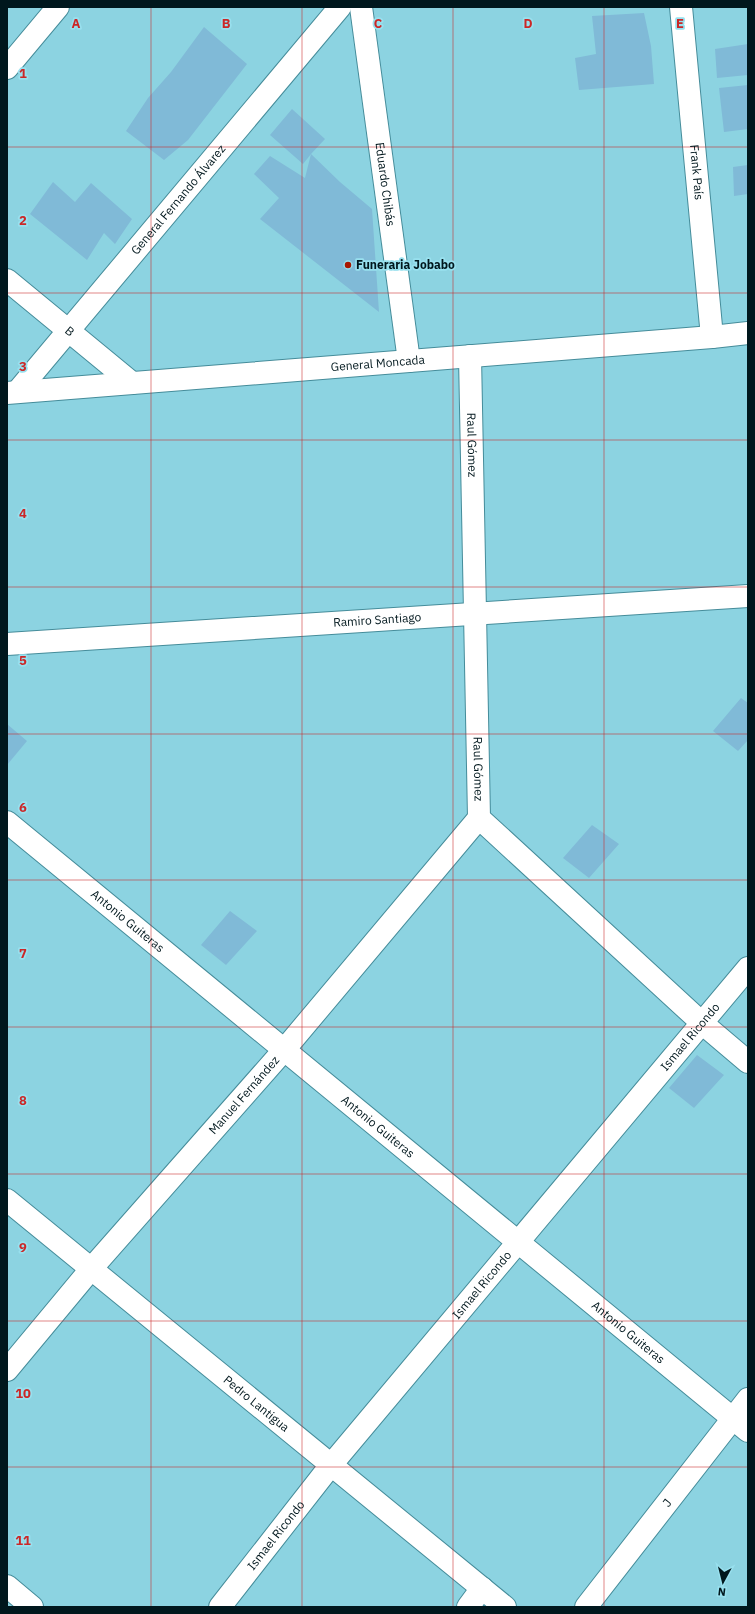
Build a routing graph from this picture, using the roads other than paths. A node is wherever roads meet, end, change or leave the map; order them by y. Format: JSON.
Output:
{"nodes":[{"id":1,"x":58,"y":7,"type":"edge"},
{"id":2,"x":340,"y":7,"type":"edge"},
{"id":3,"x":361,"y":7,"type":"edge"},
{"id":4,"x":681,"y":7,"type":"edge"},
{"id":5,"x":7,"y":68,"type":"edge"},
{"id":6,"x":7,"y":280,"type":"edge"},
{"id":7,"x":68,"y":331,"type":"junction"},
{"id":8,"x":748,"y":333,"type":"edge"},
{"id":9,"x":712,"y":337,"type":"junction"},
{"id":10,"x":470,"y":356,"type":"junction"},
{"id":11,"x":409,"y":361,"type":"junction"},
{"id":12,"x":132,"y":383,"type":"junction"},
{"id":13,"x":12,"y":392,"type":"edge"},
{"id":14,"x":748,"y":596,"type":"edge"},
{"id":15,"x":475,"y":614,"type":"junction"},
{"id":16,"x":7,"y":644,"type":"edge"},
{"id":17,"x":479,"y":818,"type":"junction"},
{"id":18,"x":7,"y":822,"type":"edge"},
{"id":19,"x":748,"y":968,"type":"edge"},
{"id":20,"x":702,"y":1024,"type":"junction"},
{"id":21,"x":284,"y":1050,"type":"junction"},
{"id":22,"x":748,"y":1062,"type":"edge"},
{"id":23,"x":7,"y":1200,"type":"edge"},
{"id":24,"x":519,"y":1243,"type":"junction"},
{"id":25,"x":92,"y":1269,"type":"junction"},
{"id":26,"x":7,"y":1370,"type":"edge"},
{"id":27,"x":748,"y":1399,"type":"edge"},
{"id":28,"x":740,"y":1425,"type":"edge"},
{"id":29,"x":331,"y":1465,"type":"junction"},
{"id":30,"x":7,"y":1586,"type":"edge"},
{"id":31,"x":482,"y":1588,"type":"junction"},
{"id":32,"x":32,"y":1607,"type":"edge"},
{"id":33,"x":220,"y":1607,"type":"edge"},
{"id":34,"x":468,"y":1607,"type":"edge"},
{"id":35,"x":505,"y":1607,"type":"edge"},
{"id":36,"x":586,"y":1607,"type":"edge"}],
"edges":[{"from":1,"to":5,"type":"street"},
{"from":2,"to":7,"type":"street","name":"General Fernando Álvarez"},
{"from":3,"to":11,"type":"street","name":"Eduardo Chibás"},
{"from":4,"to":9,"type":"street","name":"Frank País"},
{"from":6,"to":7,"type":"street","name":"B"},
{"from":7,"to":12,"type":"street","name":"B"},
{"from":7,"to":13,"type":"street","name":"General Fernando Álvarez"},
{"from":8,"to":9,"type":"street","name":"General Moncada"},
{"from":9,"to":10,"type":"street","name":"General Moncada"},
{"from":10,"to":11,"type":"street","name":"General Moncada"},
{"from":10,"to":15,"type":"street","name":"Raul Gómez"},
{"from":11,"to":12,"type":"street","name":"General Moncada"},
{"from":12,"to":13,"type":"street","name":"General Moncada"},
{"from":14,"to":15,"type":"street","name":"Ramiro Santiago"},
{"from":15,"to":16,"type":"street","name":"Ramiro Santiago"},
{"from":15,"to":17,"type":"street","name":"Raul Gómez"},
{"from":17,"to":20,"type":"street","name":"Raul Gómez"},
{"from":17,"to":21,"type":"street","name":"Manuel Fernández"},
{"from":18,"to":21,"type":"street","name":"Antonio Guiteras"},
{"from":19,"to":20,"type":"street","name":"Ismael Ricondo"},
{"from":20,"to":22,"type":"street","name":"Raul Gómez"},
{"from":20,"to":24,"type":"street","name":"Ismael Ricondo"},
{"from":21,"to":24,"type":"street","name":"Antonio Guiteras"},
{"from":21,"to":25,"type":"street","name":"Manuel Fernández"},
{"from":23,"to":25,"type":"street","name":"Pedro Lantigua"},
{"from":24,"to":28,"type":"street","name":"Antonio Guiteras"},
{"from":24,"to":29,"type":"street","name":"Ismael Ricondo"},
{"from":25,"to":26,"type":"street","name":"Manuel Fernández"},
{"from":25,"to":29,"type":"street","name":"Pedro Lantigua"},
{"from":27,"to":28,"type":"street","name":"J"},
{"from":28,"to":36,"type":"street","name":"J"},
{"from":29,"to":31,"type":"street","name":"Pedro Lantigua"},
{"from":29,"to":33,"type":"street","name":"Ismael Ricondo"},
{"from":30,"to":32,"type":"street"},
{"from":31,"to":34,"type":"street"},
{"from":31,"to":35,"type":"street","name":"Pedro Lantigua"}]}
